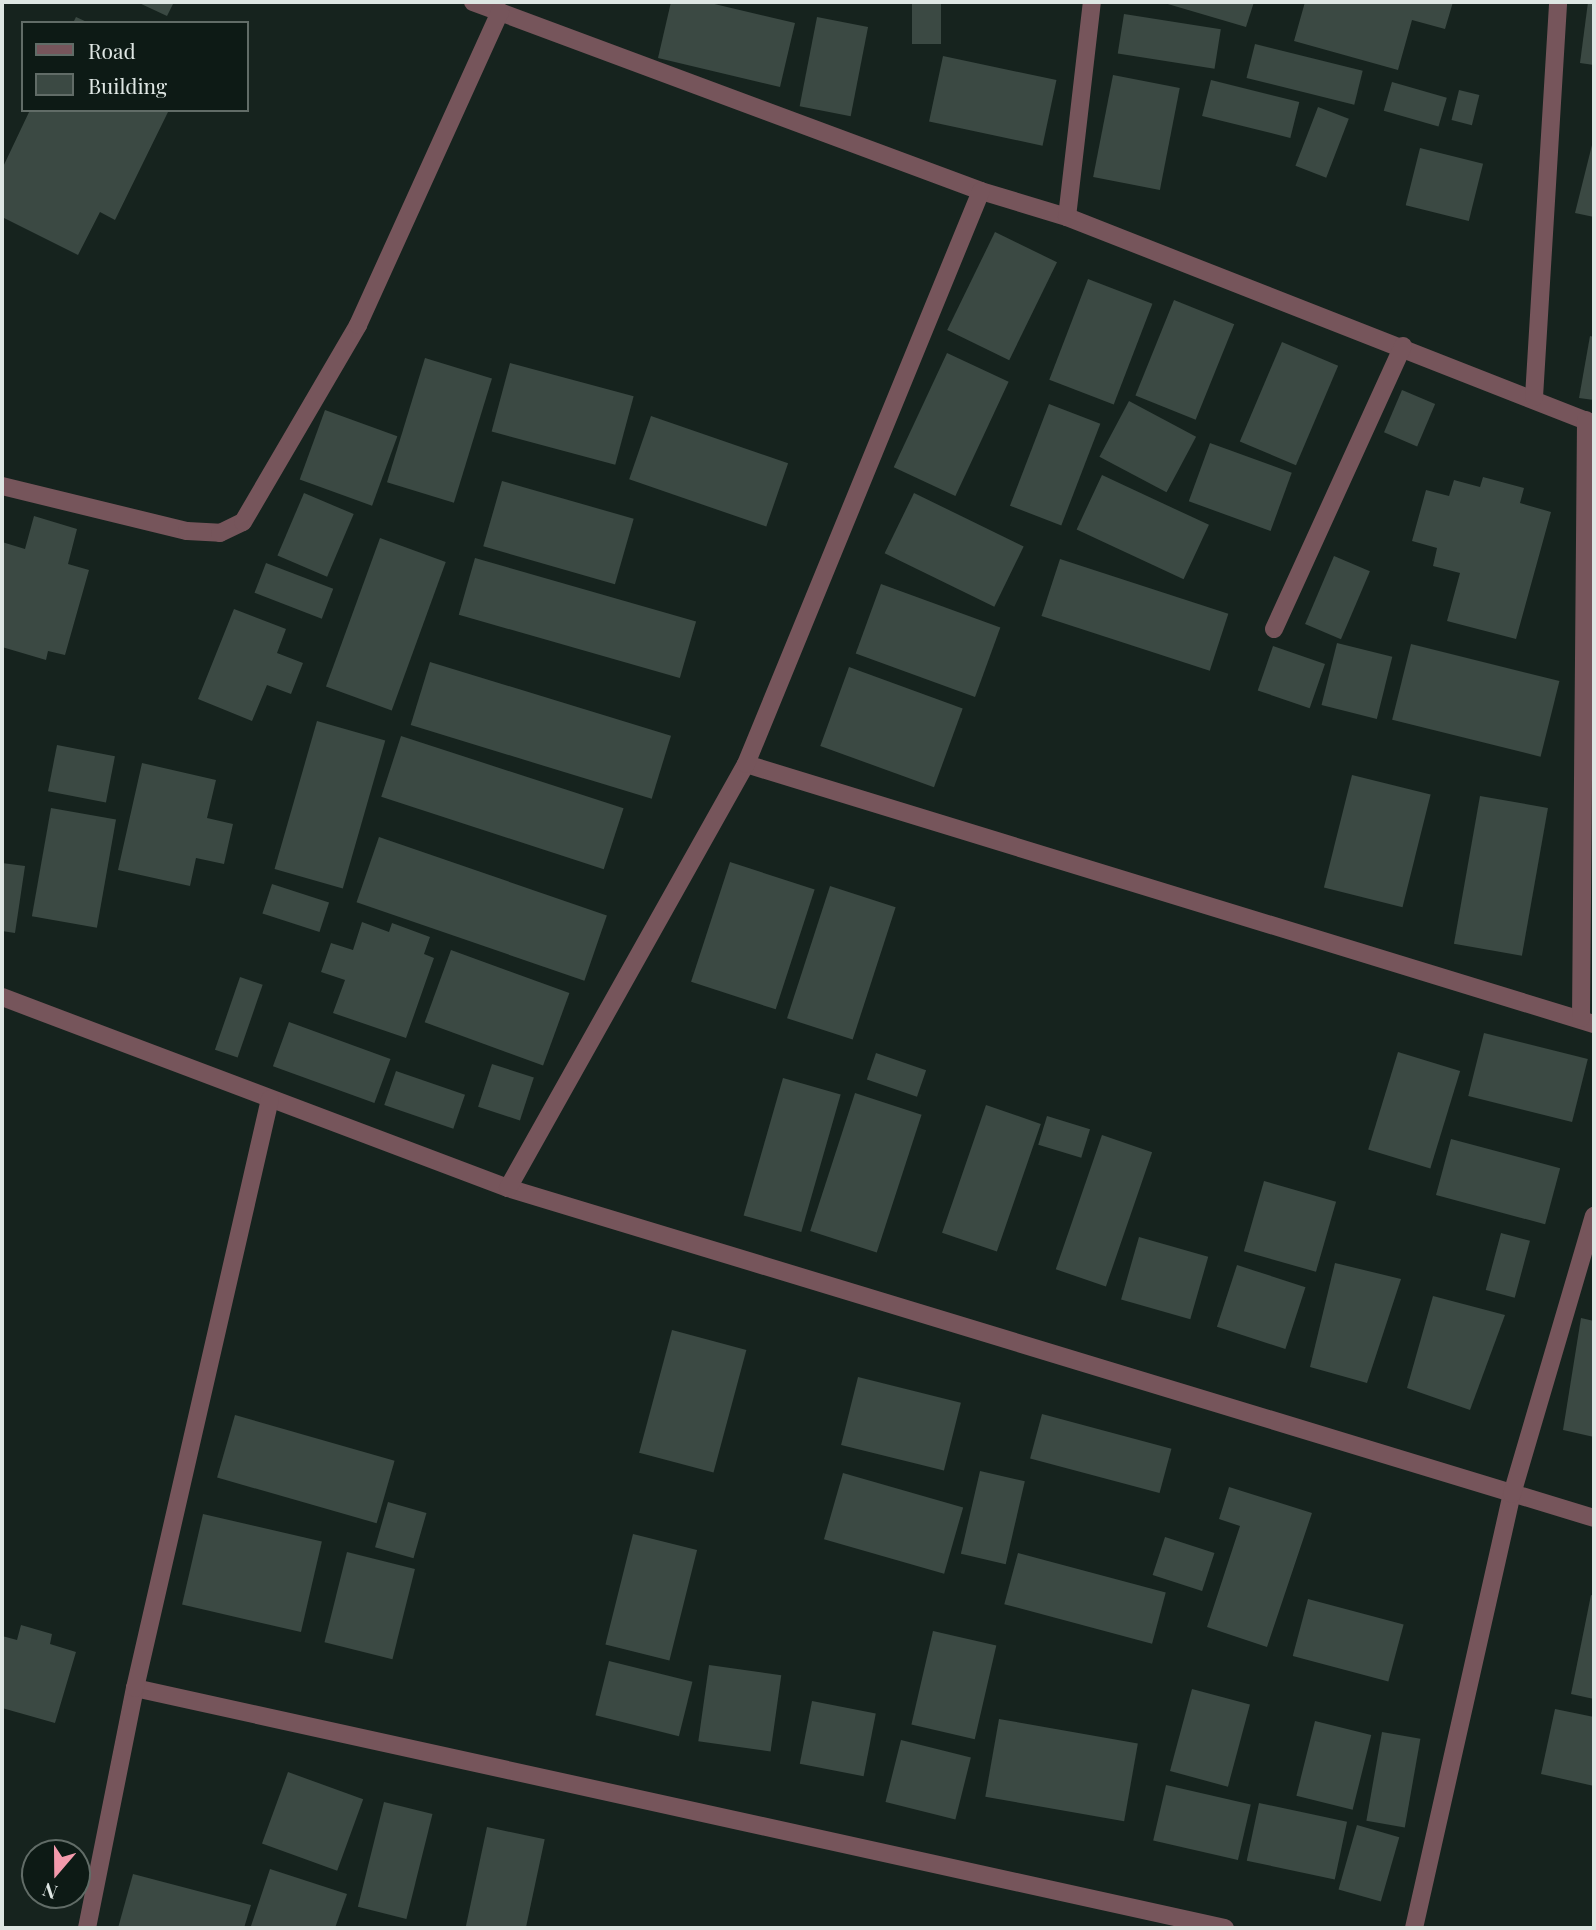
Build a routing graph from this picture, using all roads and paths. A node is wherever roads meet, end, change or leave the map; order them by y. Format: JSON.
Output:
{"nodes":[{"id":1,"x":473,"y":2,"type":"edge"},
{"id":2,"x":1092,"y":2,"type":"edge"},
{"id":3,"x":1558,"y":2,"type":"edge"},
{"id":4,"x":500,"y":12,"type":"junction"},
{"id":5,"x":981,"y":191,"type":"junction"},
{"id":6,"x":1067,"y":217,"type":"junction"},
{"id":7,"x":1403,"y":346,"type":"junction"},
{"id":8,"x":1535,"y":397,"type":"junction"},
{"id":9,"x":1590,"y":422,"type":"edge"},
{"id":10,"x":2,"y":486,"type":"edge"},
{"id":11,"x":1274,"y":629,"type":"dead end"},
{"id":12,"x":746,"y":764,"type":"junction"},
{"id":13,"x":2,"y":997,"type":"edge"},
{"id":14,"x":1588,"y":1021,"type":"edge"},
{"id":15,"x":270,"y":1099,"type":"junction"},
{"id":16,"x":508,"y":1188,"type":"junction"},
{"id":17,"x":1594,"y":1216,"type":"edge"},
{"id":18,"x":1512,"y":1494,"type":"junction"},
{"id":19,"x":1594,"y":1518,"type":"edge"},
{"id":20,"x":135,"y":1688,"type":"junction"},
{"id":21,"x":87,"y":1928,"type":"edge"},
{"id":22,"x":1225,"y":1928,"type":"edge"},
{"id":23,"x":1414,"y":1928,"type":"edge"}],
"edges":[{"from":1,"to":4,"type":"street"},
{"from":2,"to":6,"type":"street"},
{"from":3,"to":8,"type":"street"},
{"from":4,"to":5,"type":"street"},
{"from":4,"to":10,"type":"street"},
{"from":5,"to":6,"type":"street"},
{"from":5,"to":12,"type":"street"},
{"from":6,"to":7,"type":"street"},
{"from":7,"to":8,"type":"street"},
{"from":7,"to":11,"type":"street"},
{"from":8,"to":9,"type":"street"},
{"from":9,"to":14,"type":"street"},
{"from":12,"to":14,"type":"street"},
{"from":12,"to":16,"type":"street"},
{"from":13,"to":15,"type":"street"},
{"from":15,"to":16,"type":"street"},
{"from":15,"to":20,"type":"street"},
{"from":16,"to":18,"type":"street"},
{"from":17,"to":18,"type":"street"},
{"from":18,"to":19,"type":"street"},
{"from":18,"to":23,"type":"street"},
{"from":20,"to":21,"type":"street"},
{"from":20,"to":22,"type":"street"}]}
